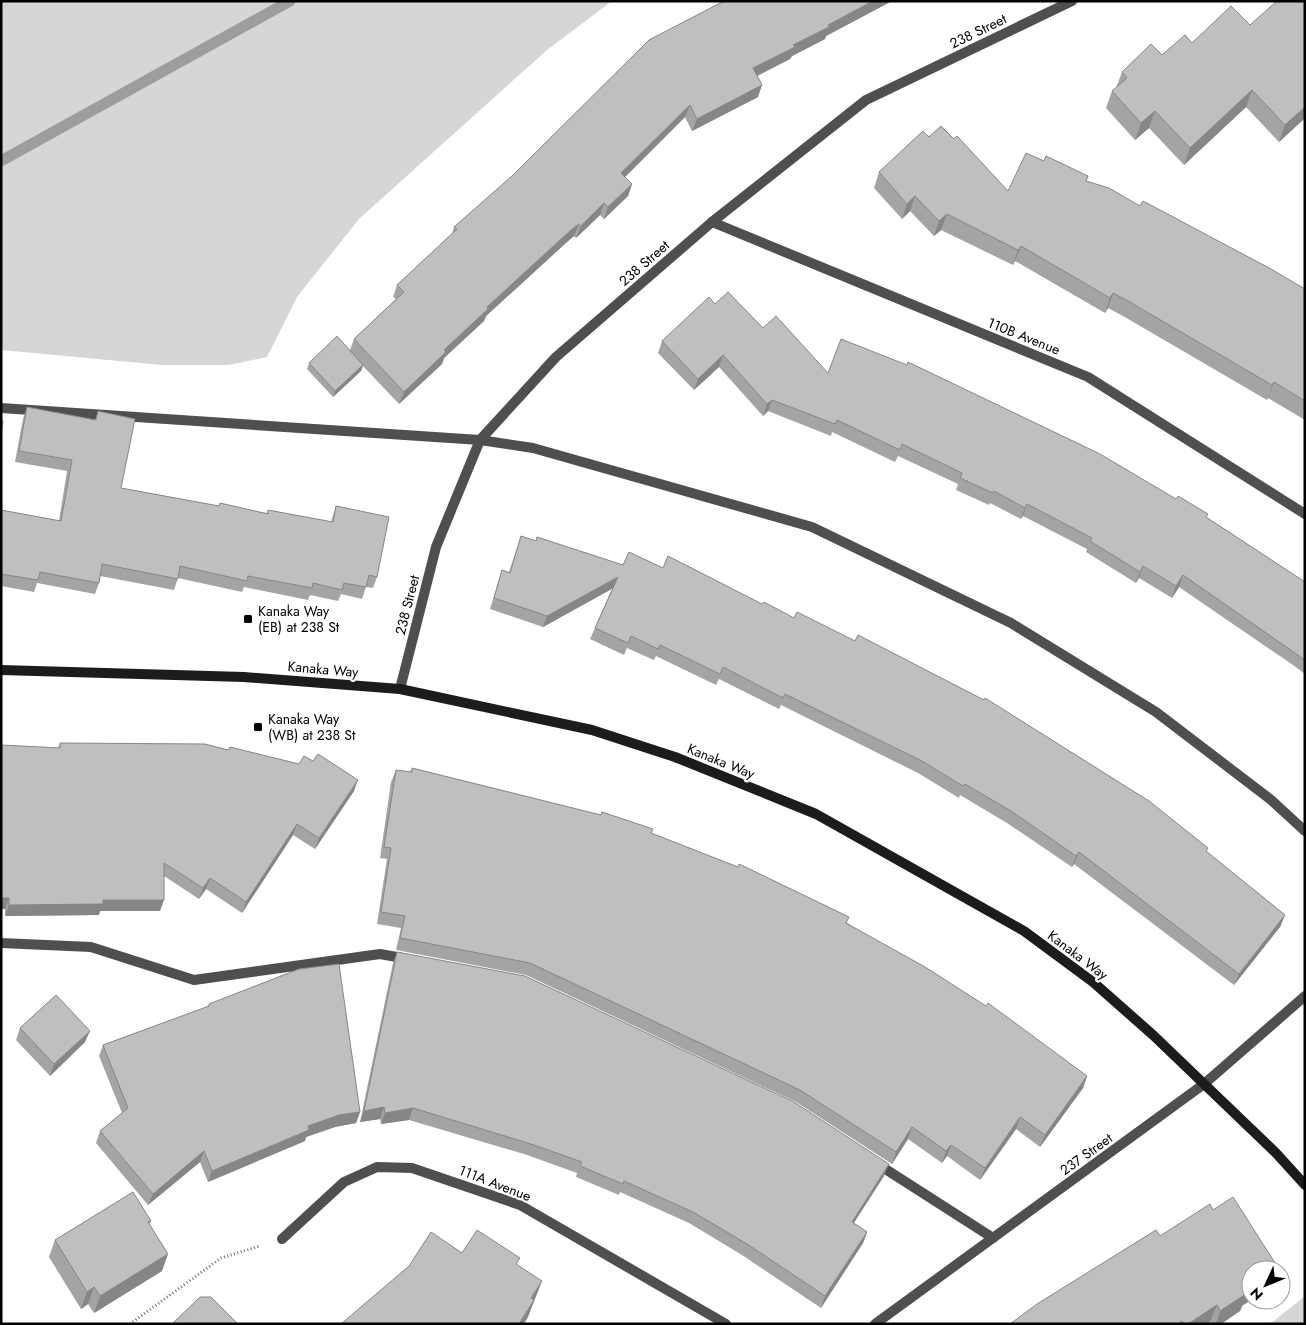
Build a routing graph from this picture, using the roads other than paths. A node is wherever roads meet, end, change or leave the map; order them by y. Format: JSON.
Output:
{"nodes":[{"id":1,"x":1072,"y":1,"type":"edge"},
{"id":2,"x":712,"y":222,"type":"junction"},
{"id":3,"x":1,"y":408,"type":"edge"},
{"id":4,"x":480,"y":440,"type":"junction"},
{"id":5,"x":1305,"y":514,"type":"edge"},
{"id":6,"x":1,"y":670,"type":"edge"},
{"id":7,"x":400,"y":689,"type":"junction"},
{"id":8,"x":1305,"y":831,"type":"edge"},
{"id":9,"x":1,"y":943,"type":"edge"},
{"id":10,"x":418,"y":961,"type":"edge"},
{"id":11,"x":1305,"y":996,"type":"edge"},
{"id":12,"x":1204,"y":1084,"type":"junction"},
{"id":13,"x":868,"y":1157,"type":"edge"},
{"id":14,"x":1305,"y":1185,"type":"edge"},
{"id":15,"x":993,"y":1238,"type":"junction"},
{"id":16,"x":282,"y":1239,"type":"road end"},
{"id":17,"x":726,"y":1324,"type":"edge"},
{"id":18,"x":875,"y":1324,"type":"edge"}],
"edges":[{"from":1,"to":2,"type":"street","name":"238 Street"},
{"from":2,"to":4,"type":"street","name":"238 Street"},
{"from":2,"to":5,"type":"street","name":"110B Avenue"},
{"from":3,"to":4,"type":"street"},
{"from":4,"to":7,"type":"street","name":"238 Street"},
{"from":4,"to":8,"type":"street"},
{"from":6,"to":7,"type":"main road","name":"Kanaka Way"},
{"from":7,"to":12,"type":"main road","name":"Kanaka Way"},
{"from":9,"to":10,"type":"street"},
{"from":11,"to":12,"type":"street","name":"237 Street"},
{"from":12,"to":14,"type":"main road","name":"Kanaka Way"},
{"from":12,"to":15,"type":"street","name":"237 Street"},
{"from":13,"to":15,"type":"street"},
{"from":15,"to":18,"type":"street","name":"237 Street"},
{"from":16,"to":17,"type":"street","name":"111A Avenue"}]}
